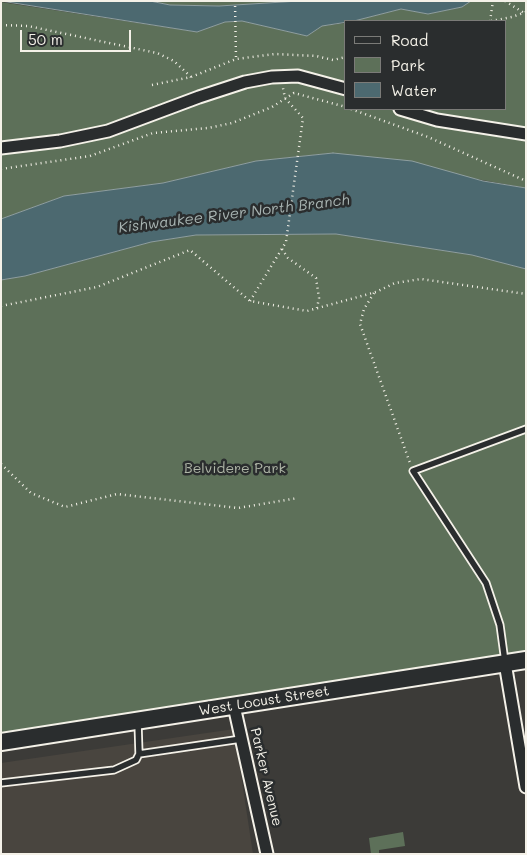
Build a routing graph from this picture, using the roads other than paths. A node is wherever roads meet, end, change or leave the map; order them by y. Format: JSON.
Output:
{"nodes":[{"id":1,"x":344,"y":88,"type":"edge"},
{"id":2,"x":403,"y":110,"type":"edge"},
{"id":3,"x":526,"y":134,"type":"edge"},
{"id":4,"x":1,"y":148,"type":"edge"},
{"id":5,"x":526,"y":429,"type":"edge"},
{"id":6,"x":526,"y":660,"type":"edge"},
{"id":7,"x":505,"y":663,"type":"junction"},
{"id":8,"x":234,"y":706,"type":"junction"},
{"id":9,"x":137,"y":721,"type":"junction"},
{"id":10,"x":242,"y":738,"type":"junction"},
{"id":11,"x":1,"y":742,"type":"edge"},
{"id":12,"x":139,"y":754,"type":"junction"},
{"id":13,"x":1,"y":782,"type":"edge"},
{"id":14,"x":526,"y":787,"type":"edge"},
{"id":15,"x":268,"y":854,"type":"edge"}],
"edges":[{"from":1,"to":4,"type":"street"},
{"from":2,"to":3,"type":"street"},
{"from":5,"to":7,"type":"lane"},
{"from":6,"to":7,"type":"street","name":"West Locust Street"},
{"from":7,"to":8,"type":"street","name":"West Locust Street"},
{"from":7,"to":14,"type":"street"},
{"from":8,"to":9,"type":"street","name":"West Locust Street"},
{"from":8,"to":10,"type":"street","name":"Parker Avenue"},
{"from":9,"to":11,"type":"street","name":"West Locust Street"},
{"from":9,"to":12,"type":"lane"},
{"from":10,"to":12,"type":"lane"},
{"from":10,"to":15,"type":"street","name":"Parker Avenue"},
{"from":12,"to":13,"type":"lane"}]}
